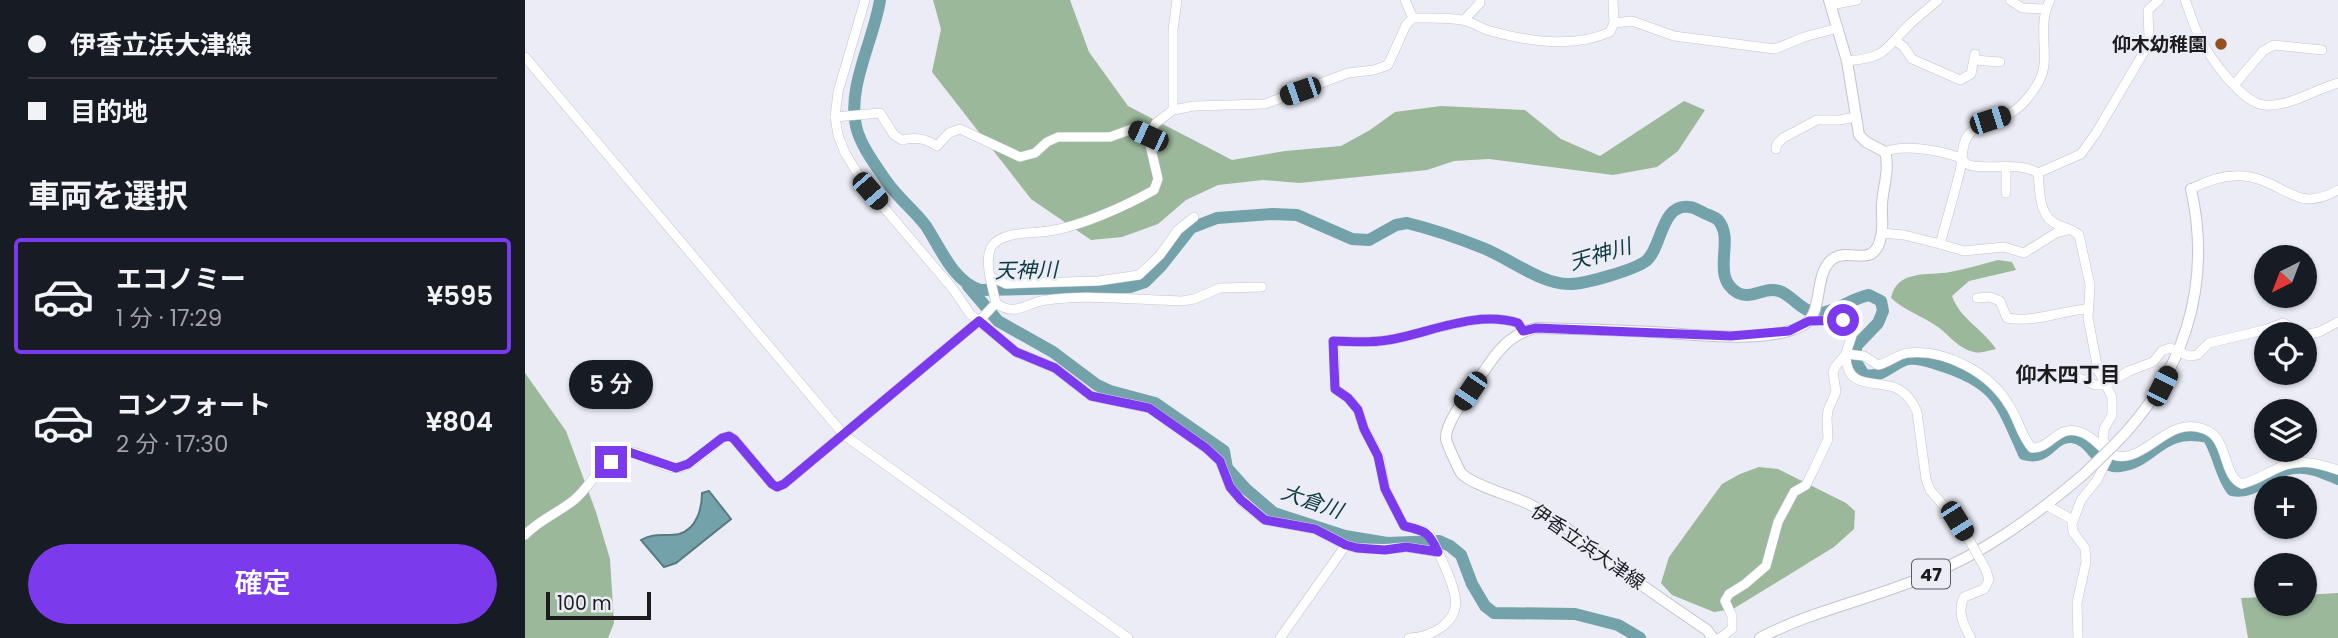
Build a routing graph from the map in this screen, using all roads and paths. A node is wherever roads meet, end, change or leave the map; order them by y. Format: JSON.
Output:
{"nodes":[{"id":1,"x":866,"y":0,"type":"edge"},
{"id":2,"x":1177,"y":0,"type":"edge"},
{"id":3,"x":1405,"y":0,"type":"edge"},
{"id":4,"x":1480,"y":0,"type":"edge"},
{"id":5,"x":1613,"y":0,"type":"edge"},
{"id":6,"x":1857,"y":0,"type":"edge"},
{"id":7,"x":1938,"y":0,"type":"edge"},
{"id":8,"x":2010,"y":0,"type":"edge"},
{"id":9,"x":2159,"y":0,"type":"edge"},
{"id":10,"x":2185,"y":0,"type":"edge"},
{"id":11,"x":1830,"y":3,"type":"edge"},
{"id":12,"x":2048,"y":5,"type":"edge"},
{"id":13,"x":1413,"y":18,"type":"junction"},
{"id":14,"x":1464,"y":20,"type":"junction"},
{"id":15,"x":1614,"y":23,"type":"junction"},
{"id":16,"x":1838,"y":28,"type":"junction"},
{"id":17,"x":1896,"y":41,"type":"junction"},
{"id":18,"x":2322,"y":50,"type":"dead end"},
{"id":19,"x":525,"y":57,"type":"edge"},
{"id":20,"x":1847,"y":61,"type":"junction"},
{"id":21,"x":2000,"y":62,"type":"dead end"},
{"id":22,"x":2338,"y":83,"type":"edge"},
{"id":23,"x":2234,"y":85,"type":"junction"},
{"id":24,"x":1173,"y":110,"type":"junction"},
{"id":25,"x":835,"y":117,"type":"junction"},
{"id":26,"x":1856,"y":117,"type":"junction"},
{"id":27,"x":1148,"y":136,"type":"junction"},
{"id":28,"x":1776,"y":149,"type":"dead end"},
{"id":29,"x":1885,"y":152,"type":"junction"},
{"id":30,"x":1962,"y":160,"type":"junction"},
{"id":31,"x":2006,"y":168,"type":"junction"},
{"id":32,"x":2038,"y":173,"type":"junction"},
{"id":33,"x":2191,"y":189,"type":"joint"},
{"id":34,"x":2338,"y":190,"type":"edge"},
{"id":35,"x":2006,"y":193,"type":"dead end"},
{"id":36,"x":1194,"y":217,"type":"dead end"},
{"id":37,"x":2074,"y":230,"type":"junction"},
{"id":38,"x":1882,"y":233,"type":"junction"},
{"id":39,"x":1940,"y":244,"type":"junction"},
{"id":40,"x":992,"y":280,"type":"junction"},
{"id":41,"x":1262,"y":287,"type":"dead end"},
{"id":42,"x":1977,"y":298,"type":"dead end"},
{"id":43,"x":995,"y":303,"type":"junction"},
{"id":44,"x":2087,"y":309,"type":"junction"},
{"id":45,"x":1811,"y":319,"type":"junction"},
{"id":46,"x":979,"y":321,"type":"junction"},
{"id":47,"x":2338,"y":322,"type":"edge"},
{"id":48,"x":1523,"y":331,"type":"junction"},
{"id":49,"x":2254,"y":332,"type":"edge"},
{"id":50,"x":2317,"y":332,"type":"edge"},
{"id":51,"x":2180,"y":352,"type":"junction"},
{"id":52,"x":1849,"y":354,"type":"junction"},
{"id":53,"x":2070,"y":374,"type":"dead end"},
{"id":54,"x":2105,"y":385,"type":"junction"},
{"id":55,"x":844,"y":435,"type":"junction"},
{"id":56,"x":2108,"y":456,"type":"junction"},
{"id":57,"x":2338,"y":470,"type":"edge"},
{"id":58,"x":2046,"y":505,"type":"junction"},
{"id":59,"x":2073,"y":520,"type":"junction"},
{"id":60,"x":525,"y":535,"type":"edge"},
{"id":61,"x":1346,"y":545,"type":"junction"},
{"id":62,"x":1438,"y":552,"type":"junction"},
{"id":63,"x":1128,"y":638,"type":"edge"},
{"id":64,"x":1280,"y":638,"type":"edge"},
{"id":65,"x":1409,"y":638,"type":"edge"},
{"id":66,"x":1713,"y":638,"type":"edge"},
{"id":67,"x":1720,"y":638,"type":"edge"},
{"id":68,"x":1760,"y":638,"type":"edge"},
{"id":69,"x":1971,"y":638,"type":"edge"},
{"id":70,"x":2078,"y":638,"type":"edge"}],
"edges":[{"from":1,"to":25,"type":"street"},
{"from":2,"to":24,"type":"street"},
{"from":3,"to":13,"type":"street"},
{"from":4,"to":14,"type":"street"},
{"from":5,"to":15,"type":"street"},
{"from":6,"to":11,"type":"street"},
{"from":7,"to":17,"type":"street"},
{"from":8,"to":12,"type":"street"},
{"from":9,"to":32,"type":"street"},
{"from":10,"to":23,"type":"street"},
{"from":11,"to":16,"type":"main road"},
{"from":12,"to":30,"type":"street"},
{"from":13,"to":14,"type":"street"},
{"from":13,"to":24,"type":"street"},
{"from":14,"to":15,"type":"street"},
{"from":15,"to":16,"type":"street"},
{"from":16,"to":20,"type":"main road"},
{"from":17,"to":20,"type":"street"},
{"from":17,"to":21,"type":"street"},
{"from":18,"to":23,"type":"street"},
{"from":19,"to":55,"type":"street"},
{"from":20,"to":26,"type":"main road"},
{"from":22,"to":23,"type":"street"},
{"from":24,"to":27,"type":"street"},
{"from":25,"to":27,"type":"street"},
{"from":25,"to":46,"type":"street"},
{"from":26,"to":28,"type":"street"},
{"from":26,"to":29,"type":"main road"},
{"from":27,"to":40,"type":"street"},
{"from":29,"to":30,"type":"street"},
{"from":29,"to":38,"type":"main road"},
{"from":30,"to":31,"type":"street"},
{"from":30,"to":39,"type":"street"},
{"from":31,"to":32,"type":"street"},
{"from":31,"to":35,"type":"street"},
{"from":32,"to":37,"type":"street"},
{"from":33,"to":34,"type":"street"},
{"from":33,"to":51,"type":"main road","number":"47"},
{"from":36,"to":40,"type":"street"},
{"from":37,"to":39,"type":"street"},
{"from":37,"to":44,"type":"street"},
{"from":38,"to":39,"type":"street"},
{"from":38,"to":45,"type":"main road"},
{"from":40,"to":43,"type":"street"},
{"from":41,"to":43,"type":"street"},
{"from":42,"to":44,"type":"street"},
{"from":43,"to":46,"type":"street"},
{"from":44,"to":54,"type":"street"},
{"from":45,"to":48,"type":"main road"},
{"from":45,"to":52,"type":"street"},
{"from":46,"to":55,"type":"street"},
{"from":46,"to":61,"type":"street"},
{"from":47,"to":50,"type":"street"},
{"from":48,"to":62,"type":"street"},
{"from":48,"to":66,"type":"main road","name":"伊香立浜大津線"},
{"from":49,"to":51,"type":"street"},
{"from":51,"to":54,"type":"street"},
{"from":51,"to":56,"type":"main road","number":"47"},
{"from":52,"to":56,"type":"street"},
{"from":52,"to":67,"type":"street"},
{"from":52,"to":69,"type":"street","bridge":true},
{"from":53,"to":54,"type":"street"},
{"from":54,"to":56,"type":"street"},
{"from":55,"to":60,"type":"street"},
{"from":55,"to":63,"type":"street"},
{"from":56,"to":57,"type":"street"},
{"from":56,"to":58,"type":"main road","number":"47","bridge":true},
{"from":56,"to":59,"type":"street"},
{"from":58,"to":59,"type":"street"},
{"from":58,"to":68,"type":"main road","number":"47"},
{"from":59,"to":70,"type":"street"},
{"from":61,"to":62,"type":"street"},
{"from":61,"to":64,"type":"street"},
{"from":62,"to":65,"type":"street"}]}
